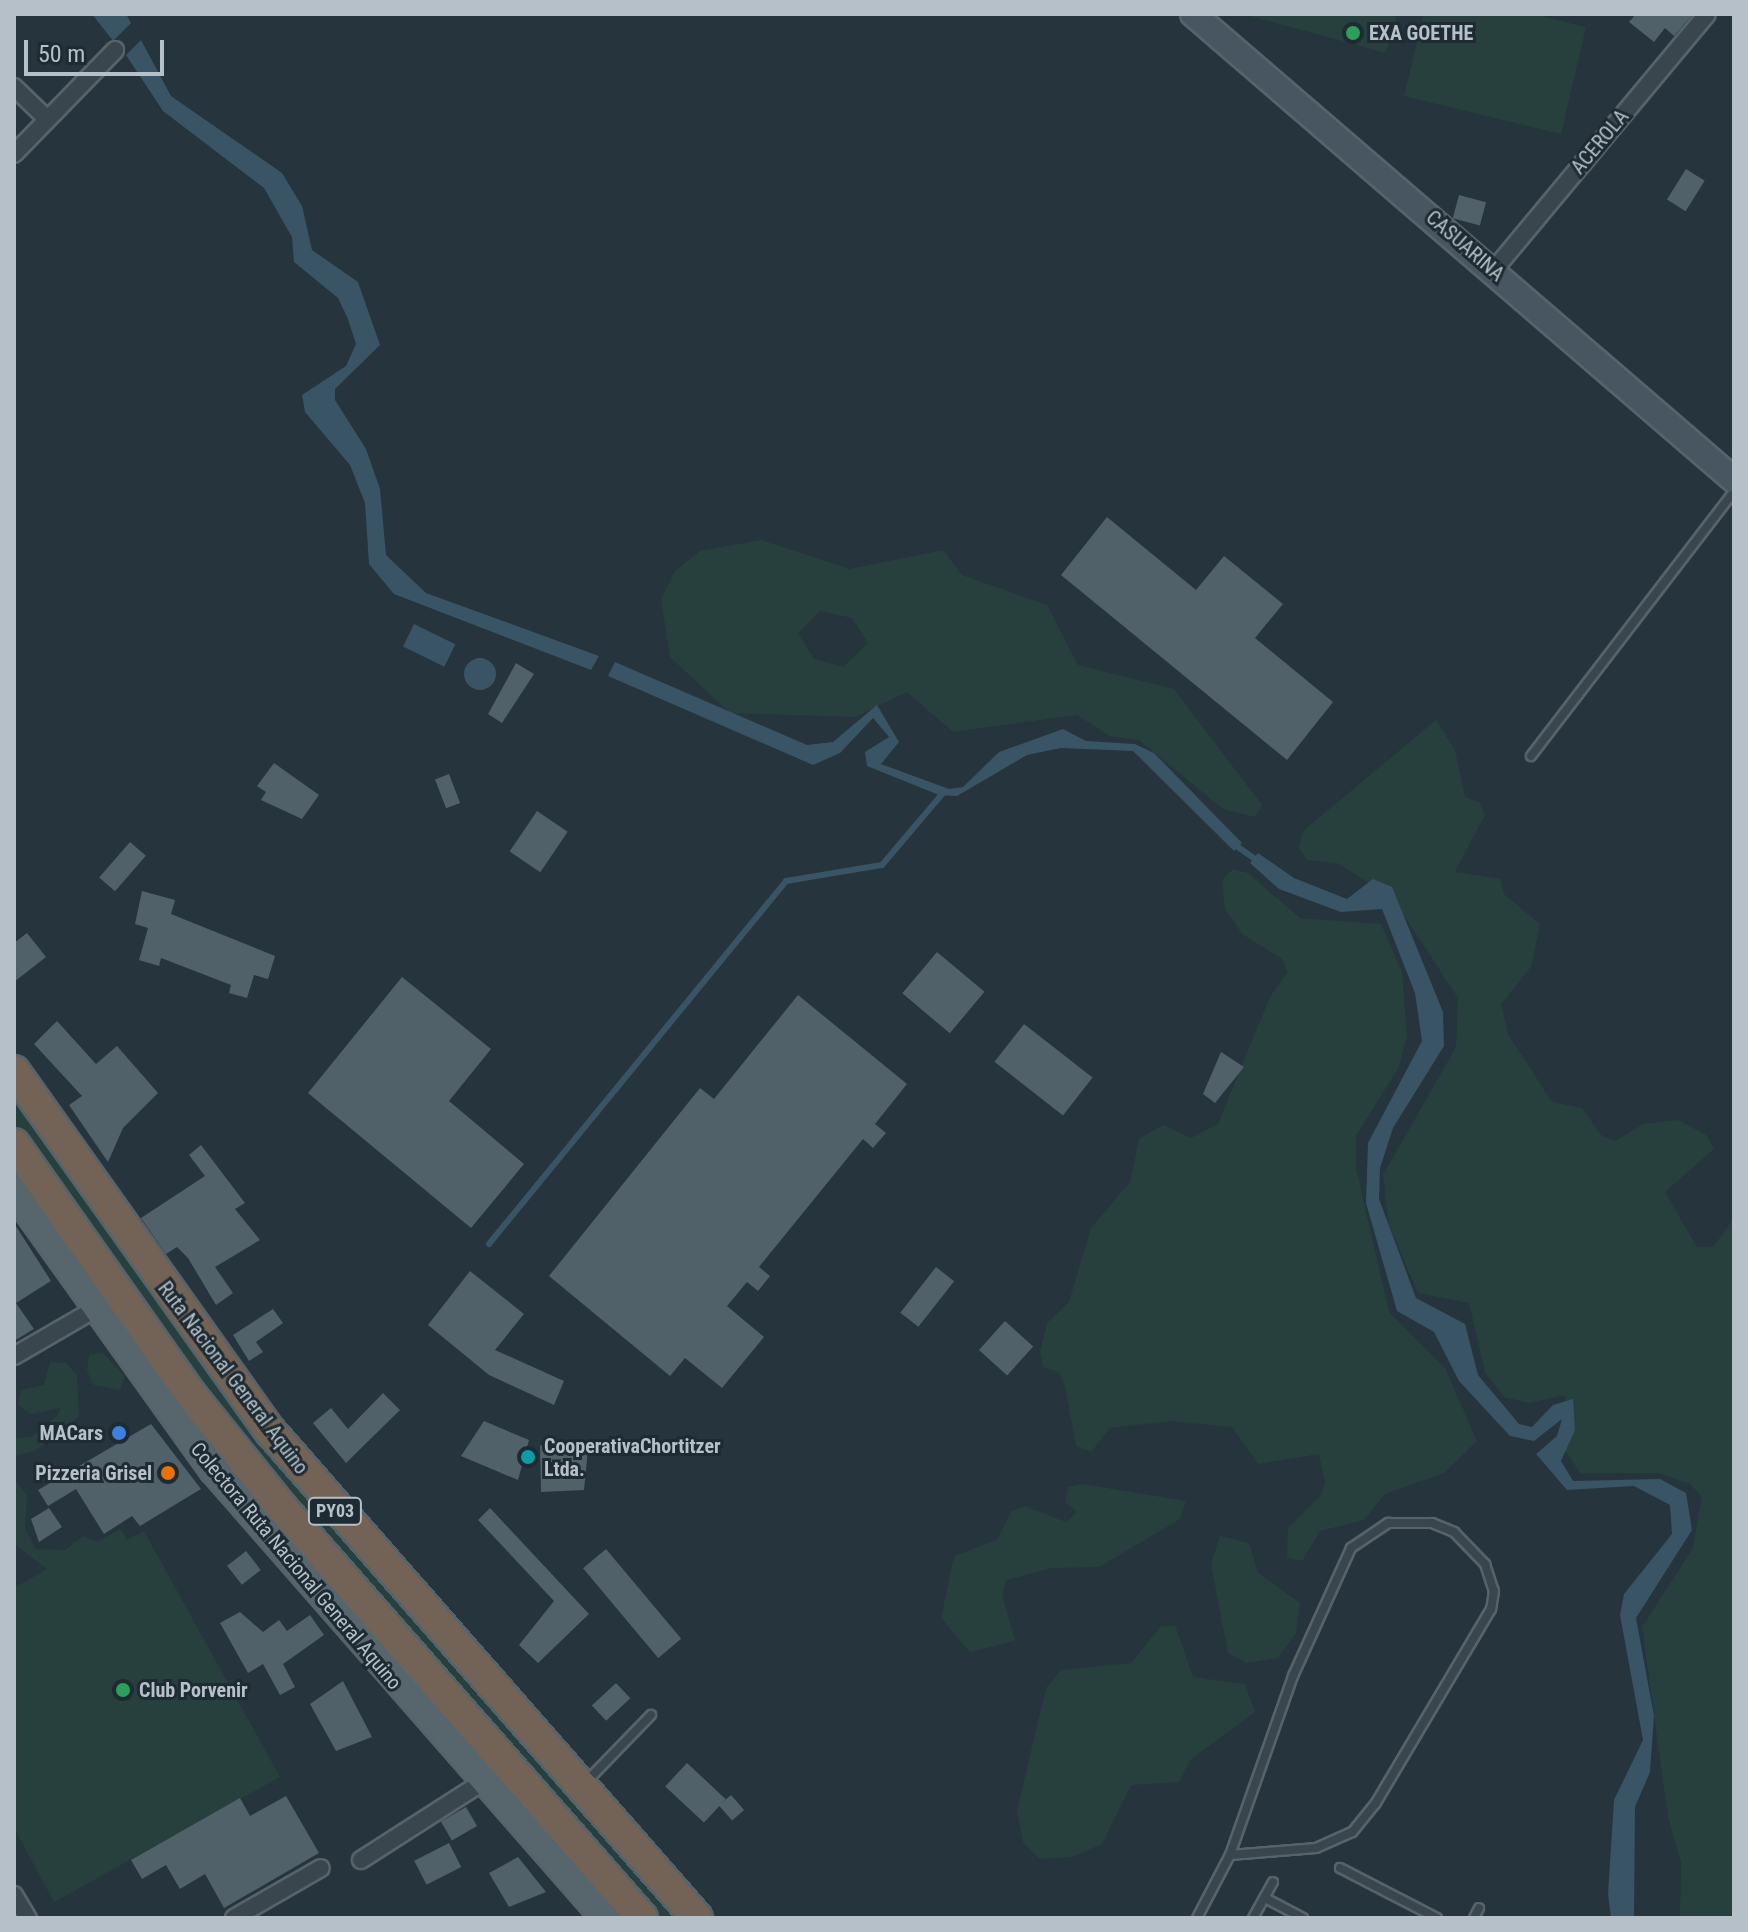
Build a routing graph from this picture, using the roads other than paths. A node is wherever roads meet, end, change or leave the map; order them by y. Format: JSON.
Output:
{"nodes":[{"id":1,"x":1193,"y":14,"type":"edge"},
{"id":2,"x":1707,"y":14,"type":"edge"},
{"id":3,"x":115,"y":50,"type":"dead end"},
{"id":4,"x":14,"y":87,"type":"edge"},
{"id":5,"x":47,"y":119,"type":"junction"},
{"id":6,"x":14,"y":154,"type":"edge"},
{"id":7,"x":1493,"y":271,"type":"junction"},
{"id":8,"x":1734,"y":480,"type":"edge"},
{"id":9,"x":1734,"y":491,"type":"edge"},
{"id":10,"x":1531,"y":756,"type":"dead end"},
{"id":11,"x":14,"y":1071,"type":"edge"},
{"id":12,"x":14,"y":1144,"type":"edge"},
{"id":13,"x":14,"y":1192,"type":"edge"},
{"id":14,"x":95,"y":1309,"type":"junction"},
{"id":15,"x":14,"y":1356,"type":"edge"},
{"id":16,"x":356,"y":1596,"type":"junction"},
{"id":17,"x":651,"y":1715,"type":"dead end"},
{"id":18,"x":481,"y":1783,"type":"junction"},
{"id":19,"x":581,"y":1787,"type":"junction"},
{"id":20,"x":1230,"y":1855,"type":"junction"},
{"id":21,"x":361,"y":1860,"type":"dead end"},
{"id":22,"x":321,"y":1868,"type":"dead end"},
{"id":23,"x":1340,"y":1868,"type":"dead end"},
{"id":24,"x":564,"y":1872,"type":"junction"},
{"id":25,"x":1273,"y":1882,"type":"dead end"},
{"id":26,"x":14,"y":1895,"type":"edge"},
{"id":27,"x":1265,"y":1898,"type":"junction"},
{"id":28,"x":1479,"y":1908,"type":"dead end"},
{"id":29,"x":28,"y":1918,"type":"edge"},
{"id":30,"x":234,"y":1918,"type":"edge"},
{"id":31,"x":605,"y":1918,"type":"edge"},
{"id":32,"x":642,"y":1918,"type":"edge"},
{"id":33,"x":697,"y":1918,"type":"edge"},
{"id":34,"x":1197,"y":1918,"type":"edge"},
{"id":35,"x":1253,"y":1918,"type":"edge"},
{"id":36,"x":1303,"y":1918,"type":"edge"},
{"id":37,"x":1437,"y":1918,"type":"edge"},
{"id":38,"x":1474,"y":1918,"type":"edge"}],
"edges":[{"from":1,"to":7,"type":"street","name":"CASUARINA"},
{"from":2,"to":7,"type":"street","name":"ACEROLA"},
{"from":3,"to":5,"type":"street"},
{"from":4,"to":5,"type":"street"},
{"from":5,"to":6,"type":"street"},
{"from":7,"to":8,"type":"street","name":"CASUARINA"},
{"from":9,"to":10,"type":"lane"},
{"from":11,"to":19,"type":"highway","name":"Ruta Nacional General Aquino","number":"PY03"},
{"from":12,"to":16,"type":"highway","name":"Ruta Nacional General Aquino","number":"PY03"},
{"from":13,"to":14,"type":"main road","name":"Colectora Ruta Nacional General Aquino"},
{"from":14,"to":15,"type":"street"},
{"from":14,"to":18,"type":"main road","name":"Colectora Ruta Nacional General Aquino"},
{"from":16,"to":24,"type":"main road"},
{"from":16,"to":32,"type":"highway","name":"Ruta Nacional General Aquino","number":"PY03"},
{"from":17,"to":19,"type":"lane"},
{"from":18,"to":21,"type":"street"},
{"from":18,"to":24,"type":"main road","name":"Colectora Ruta Nacional General Aquino"},
{"from":19,"to":33,"type":"highway","name":"Ruta Nacional General Aquino","number":"PY03"},
{"from":20,"to":20,"type":"lane"},
{"from":20,"to":34,"type":"lane"},
{"from":22,"to":30,"type":"street"},
{"from":23,"to":37,"type":"lane"},
{"from":24,"to":31,"type":"main road","name":"Colectora Ruta Nacional General Aquino"},
{"from":25,"to":27,"type":"lane"},
{"from":26,"to":29,"type":"street"},
{"from":27,"to":35,"type":"lane"},
{"from":27,"to":36,"type":"lane"},
{"from":28,"to":38,"type":"lane"}]}
